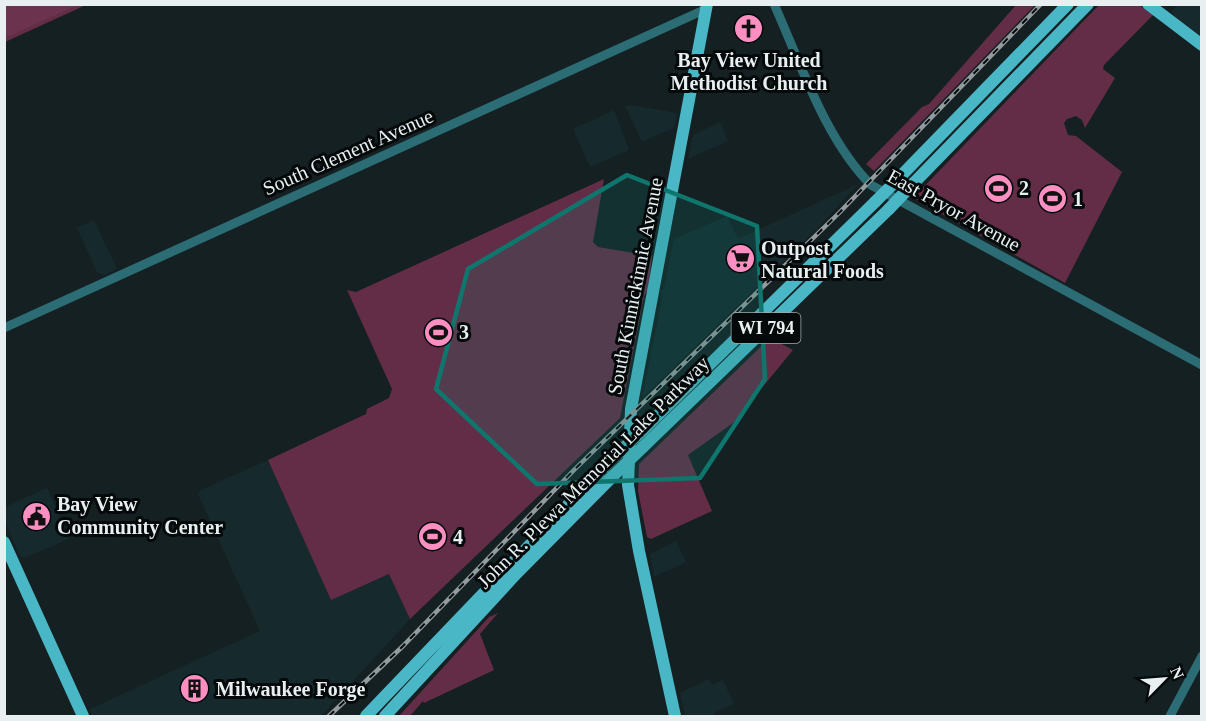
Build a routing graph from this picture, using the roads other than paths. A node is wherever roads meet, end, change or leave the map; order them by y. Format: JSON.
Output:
{"nodes":[{"id":1,"x":774,"y":4,"type":"edge"},
{"id":2,"x":1068,"y":4,"type":"edge"},
{"id":3,"x":1088,"y":4,"type":"edge"},
{"id":4,"x":1148,"y":4,"type":"edge"},
{"id":5,"x":707,"y":7,"type":"edge"},
{"id":6,"x":1202,"y":45,"type":"edge"},
{"id":7,"x":4,"y":328,"type":"edge"},
{"id":8,"x":1202,"y":365,"type":"edge"},
{"id":9,"x":4,"y":542,"type":"edge"},
{"id":10,"x":1202,"y":656,"type":"edge"},
{"id":11,"x":83,"y":717,"type":"edge"},
{"id":12,"x":366,"y":717,"type":"edge"},
{"id":13,"x":385,"y":717,"type":"edge"},
{"id":14,"x":675,"y":717,"type":"edge"},
{"id":15,"x":1170,"y":717,"type":"edge"}],
"edges":[{"from":1,"to":8,"type":"street","name":"East Pryor Avenue"},
{"from":2,"to":12,"type":"main road","name":"John R. Plewa Memorial Lake Parkway","number":"WI 794","bridge":true},
{"from":3,"to":13,"type":"main road","name":"John R. Plewa Memorial Lake Parkway","number":"WI 794","bridge":true},
{"from":4,"to":6,"type":"main road"},
{"from":5,"to":7,"type":"street","name":"South Clement Avenue"},
{"from":5,"to":14,"type":"main road","name":"South Kinnickinnic Avenue"},
{"from":9,"to":11,"type":"main road"},
{"from":10,"to":15,"type":"street"}]}
